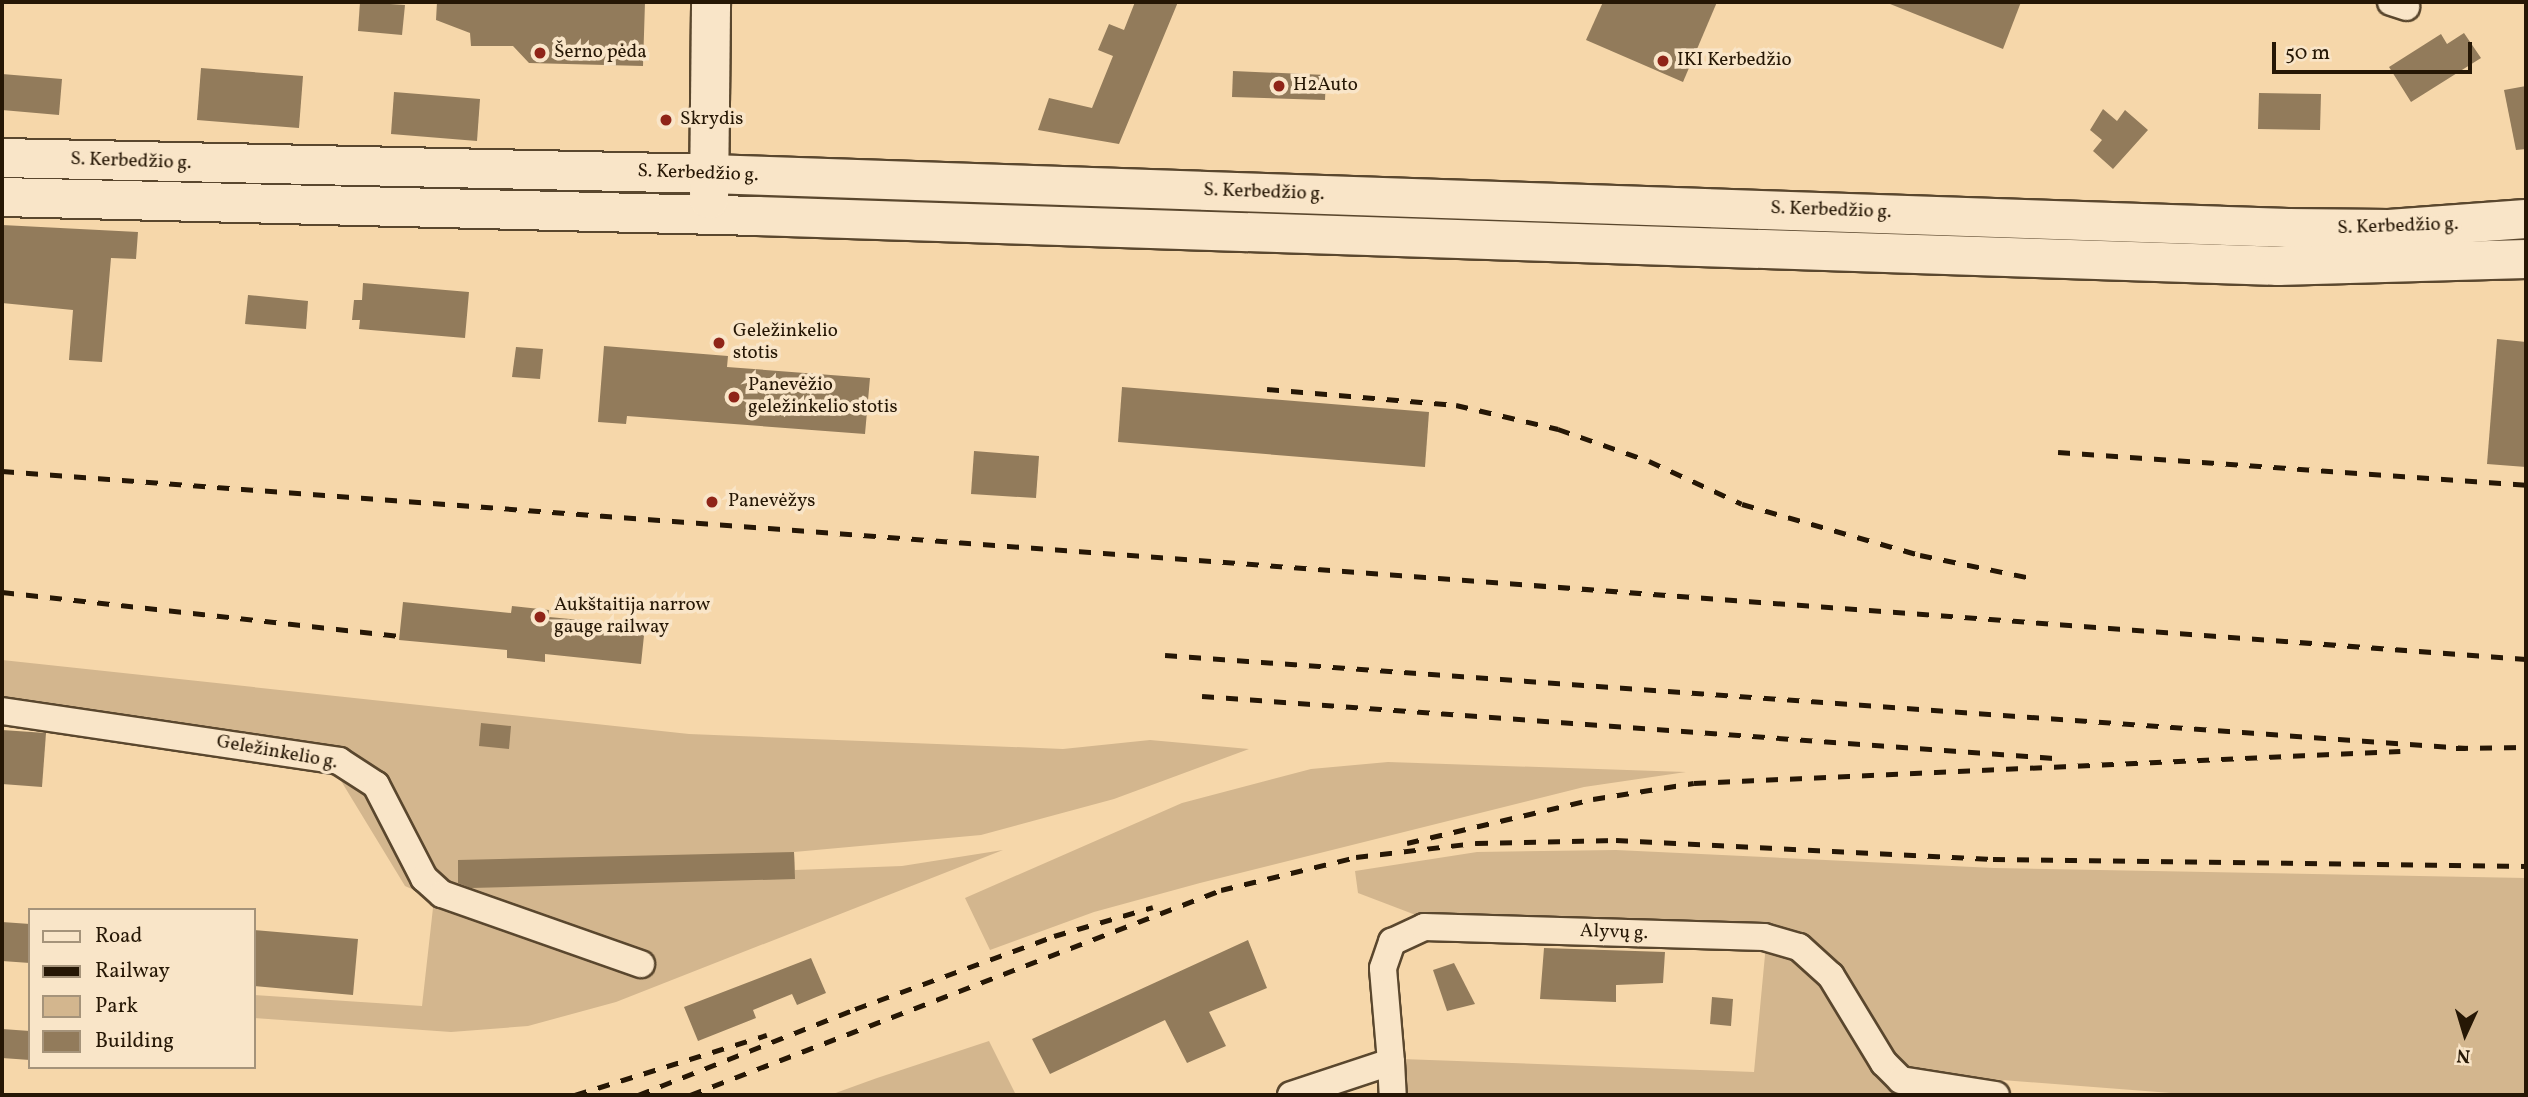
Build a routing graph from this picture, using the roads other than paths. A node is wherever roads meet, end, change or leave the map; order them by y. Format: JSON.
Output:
{"nodes":[{"id":1,"x":710,"y":2,"type":"edge"},
{"id":2,"x":2,"y":158,"type":"edge"},
{"id":3,"x":710,"y":174,"type":"junction"},
{"id":4,"x":2,"y":197,"type":"edge"},
{"id":5,"x":1430,"y":198,"type":"junction"},
{"id":6,"x":1837,"y":211,"type":"junction"},
{"id":7,"x":708,"y":215,"type":"junction"},
{"id":8,"x":2526,"y":219,"type":"edge"},
{"id":9,"x":1430,"y":240,"type":"junction"},
{"id":10,"x":1836,"y":252,"type":"junction"},
{"id":11,"x":2526,"y":259,"type":"edge"},
{"id":12,"x":2,"y":711,"type":"edge"},
{"id":13,"x":641,"y":964,"type":"dead end"},
{"id":14,"x":1391,"y":1062,"type":"junction"},
{"id":15,"x":1292,"y":1095,"type":"edge"},
{"id":16,"x":1393,"y":1095,"type":"edge"},
{"id":17,"x":1996,"y":1095,"type":"edge"}],
"edges":[{"from":1,"to":3,"type":"main road"},
{"from":2,"to":3,"type":"main road","name":"S. Kerbedžio g."},
{"from":3,"to":5,"type":"main road","name":"S. Kerbedžio g."},
{"from":3,"to":7,"type":"main road"},
{"from":4,"to":7,"type":"main road","name":"S. Kerbedžio g."},
{"from":5,"to":6,"type":"main road","name":"S. Kerbedžio g."},
{"from":5,"to":9,"type":"main road"},
{"from":6,"to":8,"type":"main road","name":"S. Kerbedžio g."},
{"from":6,"to":10,"type":"main road"},
{"from":7,"to":9,"type":"main road","name":"S. Kerbedžio g."},
{"from":9,"to":10,"type":"main road","name":"S. Kerbedžio g."},
{"from":10,"to":11,"type":"main road","name":"S. Kerbedžio g."},
{"from":12,"to":13,"type":"street","name":"Geležinkelio g."},
{"from":14,"to":15,"type":"street"},
{"from":14,"to":16,"type":"street","name":"Alyvų g."},
{"from":14,"to":17,"type":"street","name":"Alyvų g."}]}
